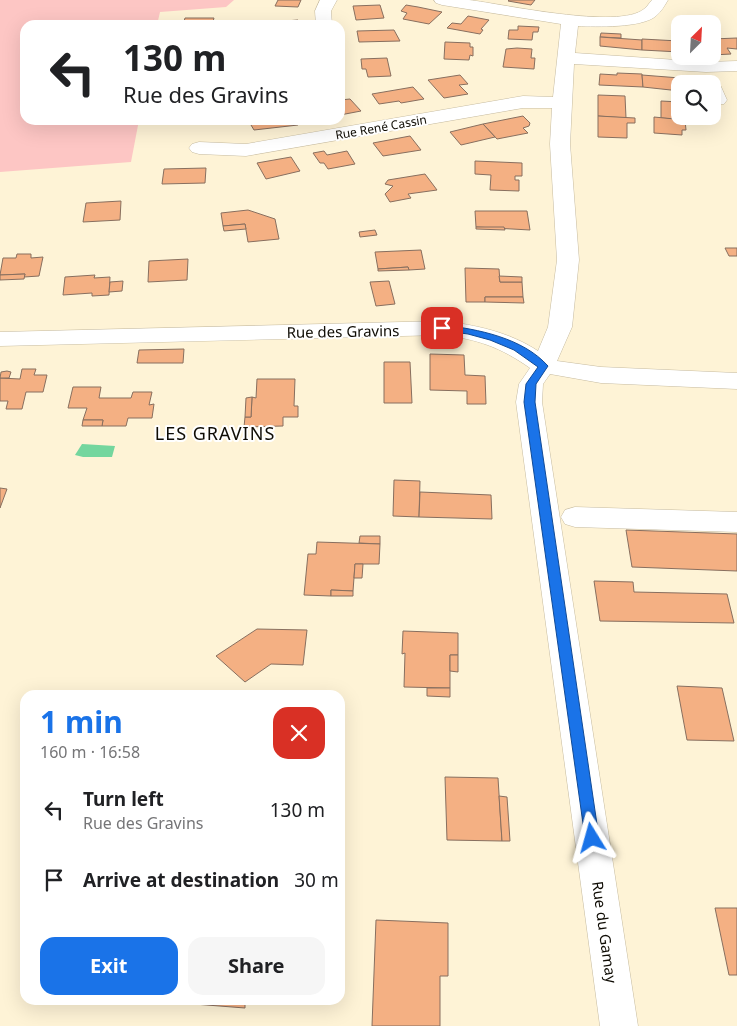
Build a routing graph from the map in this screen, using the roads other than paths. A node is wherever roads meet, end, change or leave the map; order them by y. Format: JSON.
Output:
{"nodes":[{"id":1,"x":329,"y":0,"type":"edge"},
{"id":2,"x":442,"y":0,"type":"edge"},
{"id":3,"x":660,"y":0,"type":"edge"},
{"id":4,"x":323,"y":20,"type":"edge"},
{"id":5,"x":570,"y":20,"type":"junction"},
{"id":6,"x":565,"y":58,"type":"junction"},
{"id":7,"x":737,"y":66,"type":"edge"},
{"id":8,"x":671,"y":77,"type":"edge"},
{"id":9,"x":721,"y":78,"type":"edge"},
{"id":10,"x":563,"y":103,"type":"junction"},
{"id":11,"x":198,"y":148,"type":"dead end"},
{"id":12,"x":0,"y":339,"type":"edge"},
{"id":13,"x":543,"y":366,"type":"junction"},
{"id":14,"x":737,"y":381,"type":"edge"},
{"id":15,"x":575,"y":517,"type":"dead end"},
{"id":16,"x":737,"y":522,"type":"edge"},
{"id":17,"x":619,"y":1026,"type":"edge"}],
"edges":[{"from":1,"to":4,"type":"street"},
{"from":2,"to":5,"type":"street"},
{"from":3,"to":5,"type":"street"},
{"from":5,"to":6,"type":"street"},
{"from":6,"to":8,"type":"street"},
{"from":6,"to":10,"type":"street"},
{"from":7,"to":9,"type":"street"},
{"from":10,"to":11,"type":"street","name":"Rue René Cassin"},
{"from":10,"to":13,"type":"street"},
{"from":12,"to":13,"type":"street","name":"Rue des Gravins"},
{"from":13,"to":14,"type":"street","name":"Rue des Gravins"},
{"from":13,"to":17,"type":"street","name":"Rue du Gamay"},
{"from":15,"to":16,"type":"street"}]}
